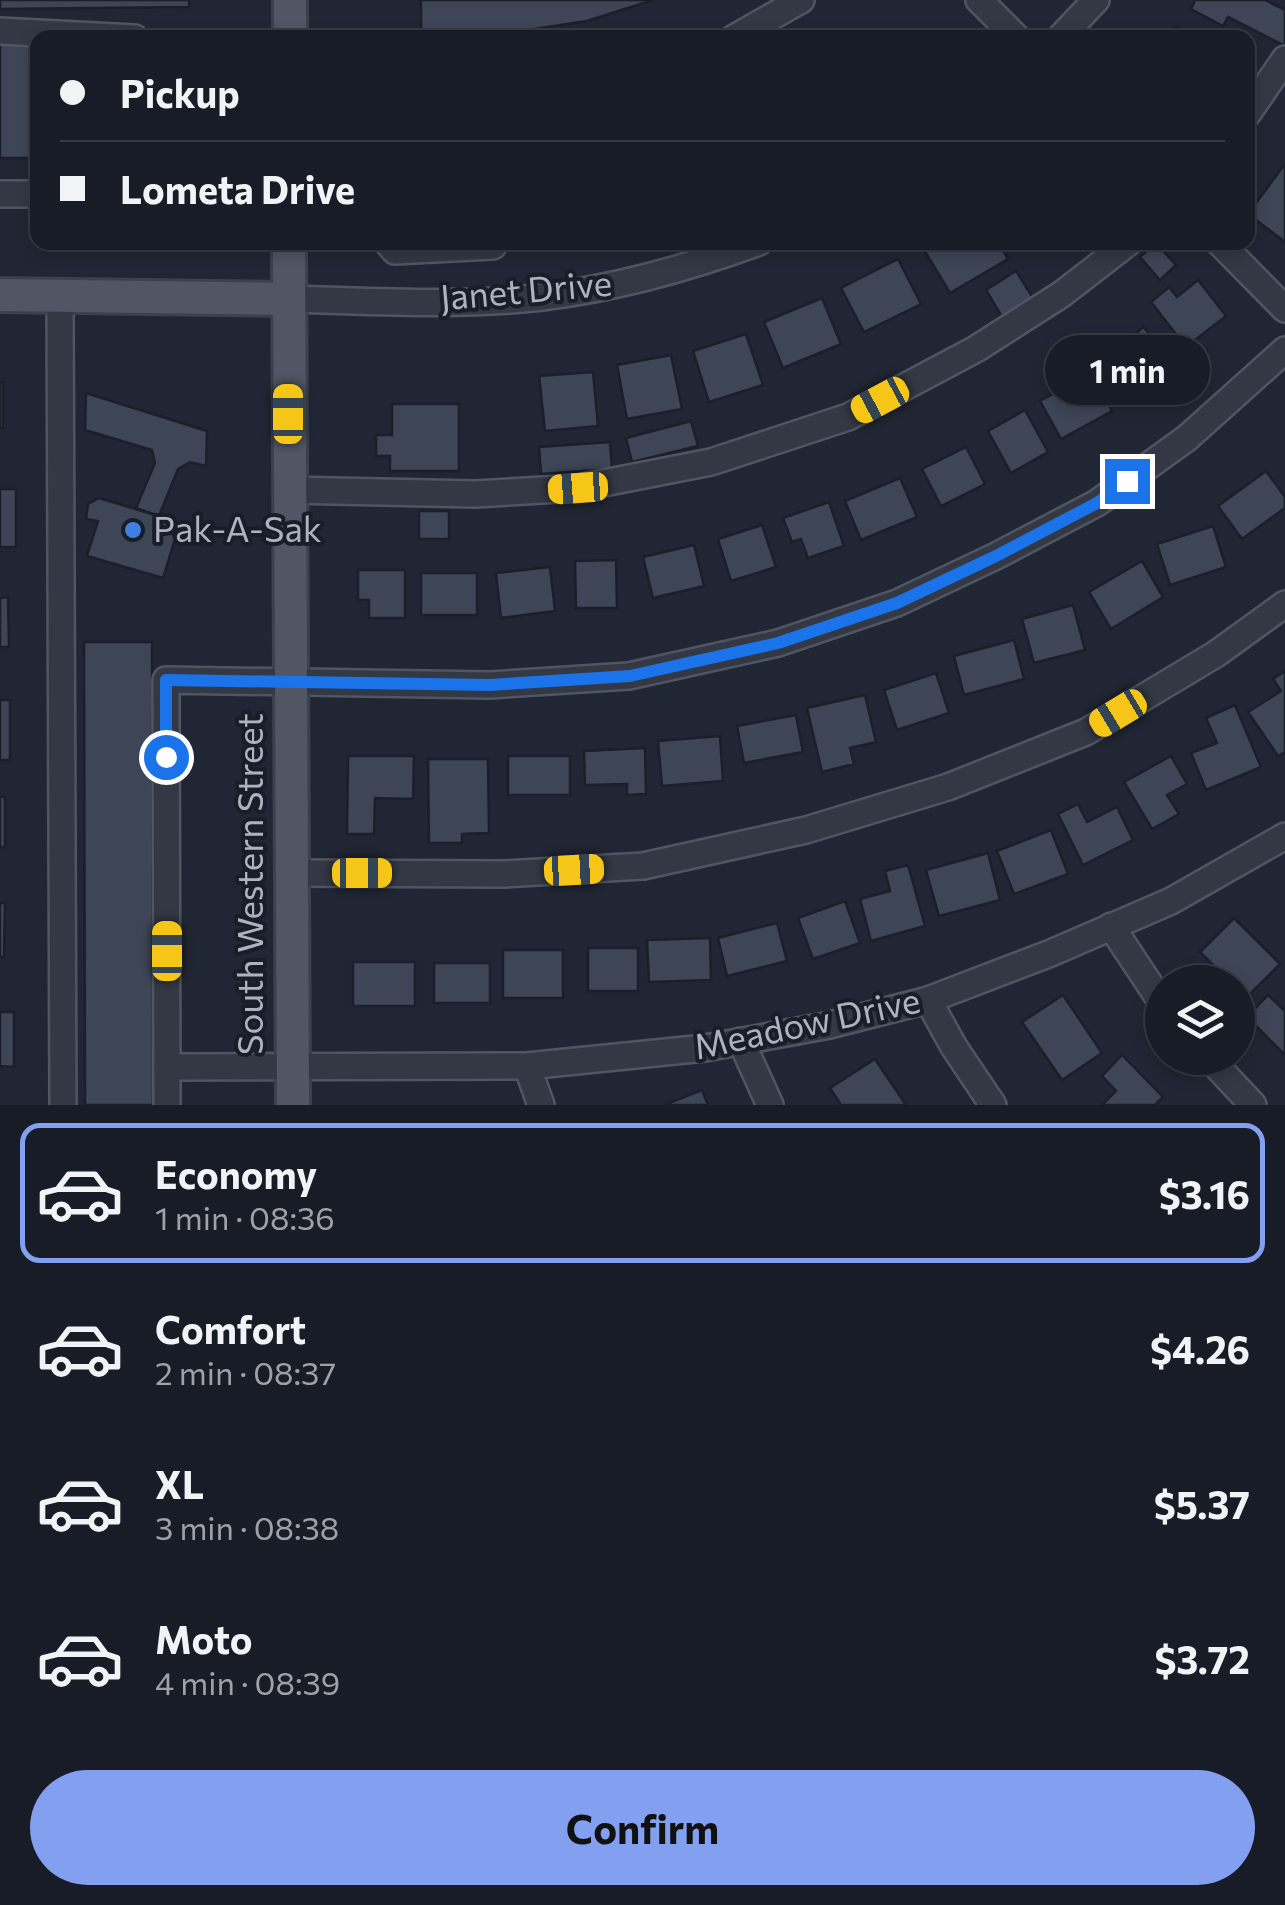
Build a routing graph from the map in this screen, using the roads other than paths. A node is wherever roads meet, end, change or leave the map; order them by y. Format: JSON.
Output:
{"nodes":[{"id":1,"x":290,"y":0,"type":"edge"},
{"id":2,"x":801,"y":0,"type":"edge"},
{"id":3,"x":979,"y":0,"type":"edge"},
{"id":4,"x":1096,"y":0,"type":"edge"},
{"id":5,"x":290,"y":30,"type":"edge"},
{"id":6,"x":748,"y":30,"type":"edge"},
{"id":7,"x":1009,"y":30,"type":"edge"},
{"id":8,"x":1068,"y":30,"type":"edge"},
{"id":9,"x":0,"y":31,"type":"edge"},
{"id":10,"x":30,"y":33,"type":"edge"},
{"id":11,"x":1285,"y":58,"type":"edge"},
{"id":12,"x":1255,"y":103,"type":"edge"},
{"id":13,"x":0,"y":194,"type":"edge"},
{"id":14,"x":30,"y":194,"type":"edge"},
{"id":15,"x":288,"y":250,"type":"edge"},
{"id":16,"x":738,"y":250,"type":"edge"},
{"id":17,"x":1119,"y":250,"type":"edge"},
{"id":18,"x":1227,"y":250,"type":"edge"},
{"id":19,"x":0,"y":296,"type":"edge"},
{"id":20,"x":60,"y":296,"type":"junction"},
{"id":21,"x":288,"y":299,"type":"junction"},
{"id":22,"x":1285,"y":309,"type":"edge"},
{"id":23,"x":1285,"y":350,"type":"edge"},
{"id":24,"x":288,"y":490,"type":"junction"},
{"id":25,"x":1285,"y":604,"type":"edge"},
{"id":26,"x":290,"y":682,"type":"junction"},
{"id":27,"x":1283,"y":842,"type":"edge"},
{"id":28,"x":291,"y":873,"type":"junction"},
{"id":29,"x":1112,"y":926,"type":"junction"},
{"id":30,"x":1145,"y":980,"type":"edge"},
{"id":31,"x":928,"y":1000,"type":"junction"},
{"id":32,"x":741,"y":1041,"type":"junction"},
{"id":33,"x":527,"y":1066,"type":"junction"},
{"id":34,"x":167,"y":1067,"type":"junction"},
{"id":35,"x":293,"y":1067,"type":"junction"},
{"id":36,"x":1226,"y":1075,"type":"edge"},
{"id":37,"x":63,"y":1105,"type":"edge"},
{"id":38,"x":168,"y":1105,"type":"edge"},
{"id":39,"x":293,"y":1105,"type":"edge"},
{"id":40,"x":541,"y":1105,"type":"edge"},
{"id":41,"x":770,"y":1105,"type":"edge"},
{"id":42,"x":993,"y":1105,"type":"edge"},
{"id":43,"x":1254,"y":1105,"type":"edge"}],
"edges":[{"from":1,"to":5,"type":"main road"},
{"from":2,"to":6,"type":"street"},
{"from":3,"to":7,"type":"street"},
{"from":4,"to":8,"type":"street"},
{"from":9,"to":10,"type":"street"},
{"from":11,"to":12,"type":"street"},
{"from":13,"to":14,"type":"street"},
{"from":15,"to":21,"type":"main road","name":"South Western Street"},
{"from":16,"to":21,"type":"street","name":"Janet Drive"},
{"from":17,"to":24,"type":"street"},
{"from":18,"to":22,"type":"street"},
{"from":19,"to":20,"type":"main road"},
{"from":20,"to":21,"type":"main road"},
{"from":20,"to":37,"type":"street"},
{"from":21,"to":24,"type":"main road","name":"South Western Street"},
{"from":23,"to":26,"type":"street"},
{"from":24,"to":26,"type":"main road","name":"South Western Street"},
{"from":25,"to":28,"type":"street"},
{"from":26,"to":28,"type":"main road","name":"South Western Street"},
{"from":26,"to":34,"type":"street"},
{"from":27,"to":29,"type":"street","name":"Meadow Drive"},
{"from":28,"to":35,"type":"main road","name":"South Western Street"},
{"from":29,"to":30,"type":"street"},
{"from":29,"to":31,"type":"street","name":"Meadow Drive"},
{"from":31,"to":32,"type":"street","name":"Meadow Drive"},
{"from":31,"to":42,"type":"street"},
{"from":32,"to":33,"type":"street","name":"Meadow Drive"},
{"from":32,"to":41,"type":"street"},
{"from":33,"to":35,"type":"street","name":"Meadow Drive"},
{"from":33,"to":40,"type":"street"},
{"from":34,"to":35,"type":"street","name":"Meadow Drive"},
{"from":34,"to":38,"type":"street"},
{"from":35,"to":39,"type":"main road","name":"South Western Street"},
{"from":36,"to":43,"type":"street"}]}
